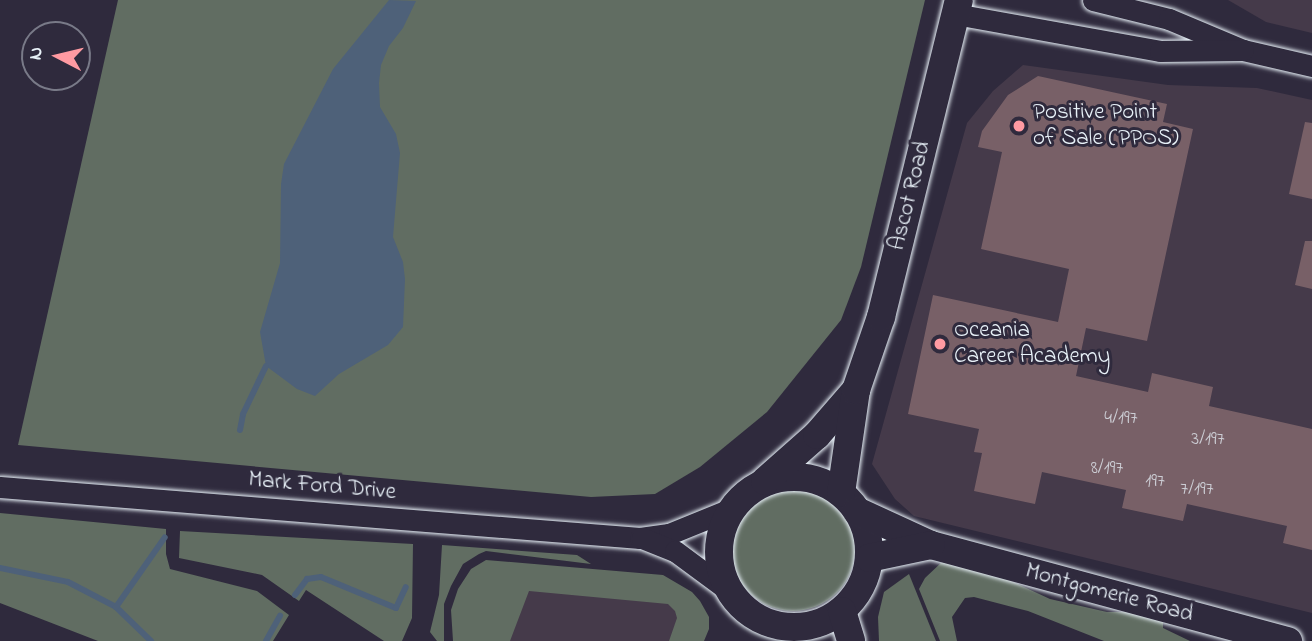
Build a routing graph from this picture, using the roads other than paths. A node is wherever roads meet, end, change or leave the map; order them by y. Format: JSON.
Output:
{"nodes":[{"id":1,"x":1093,"y":0,"type":"edge"},
{"id":2,"x":957,"y":7,"type":"edge"},
{"id":3,"x":1243,"y":50,"type":"junction"},
{"id":4,"x":1312,"y":66,"type":"edge"},
{"id":5,"x":856,"y":390,"type":"junction"},
{"id":6,"x":763,"y":483,"type":"junction"},
{"id":7,"x":0,"y":486,"type":"edge"},
{"id":8,"x":849,"y":502,"type":"junction"},
{"id":9,"x":733,"y":508,"type":"junction"},
{"id":10,"x":640,"y":538,"type":"junction"},
{"id":11,"x":931,"y":545,"type":"junction"},
{"id":12,"x":869,"y":558,"type":"junction"},
{"id":13,"x":729,"y":591,"type":"junction"},
{"id":14,"x":842,"y":611,"type":"junction"},
{"id":15,"x":819,"y":634,"type":"edge"},
{"id":16,"x":850,"y":641,"type":"edge"},
{"id":17,"x":1288,"y":641,"type":"edge"}],
"edges":[{"from":1,"to":3,"type":"street"},
{"from":2,"to":3,"type":"street"},
{"from":2,"to":5,"type":"street","name":"Ascot Road"},
{"from":3,"to":4,"type":"street"},
{"from":5,"to":6,"type":"street","name":"Ascot Road"},
{"from":5,"to":8,"type":"street","name":"Ascot Road"},
{"from":6,"to":8,"type":"street"},
{"from":6,"to":9,"type":"street"},
{"from":7,"to":10,"type":"street","name":"Mark Ford Drive"},
{"from":8,"to":11,"type":"street","name":"Montgomerie Road"},
{"from":8,"to":12,"type":"street"},
{"from":9,"to":10,"type":"street","name":"Mark Ford Drive"},
{"from":9,"to":13,"type":"street"},
{"from":10,"to":13,"type":"street","name":"Mark Ford Drive"},
{"from":11,"to":12,"type":"street","name":"Montgomerie Road"},
{"from":11,"to":17,"type":"street","name":"Montgomerie Road"},
{"from":12,"to":14,"type":"street"},
{"from":13,"to":15,"type":"street"},
{"from":14,"to":15,"type":"street"},
{"from":14,"to":16,"type":"street"}]}
